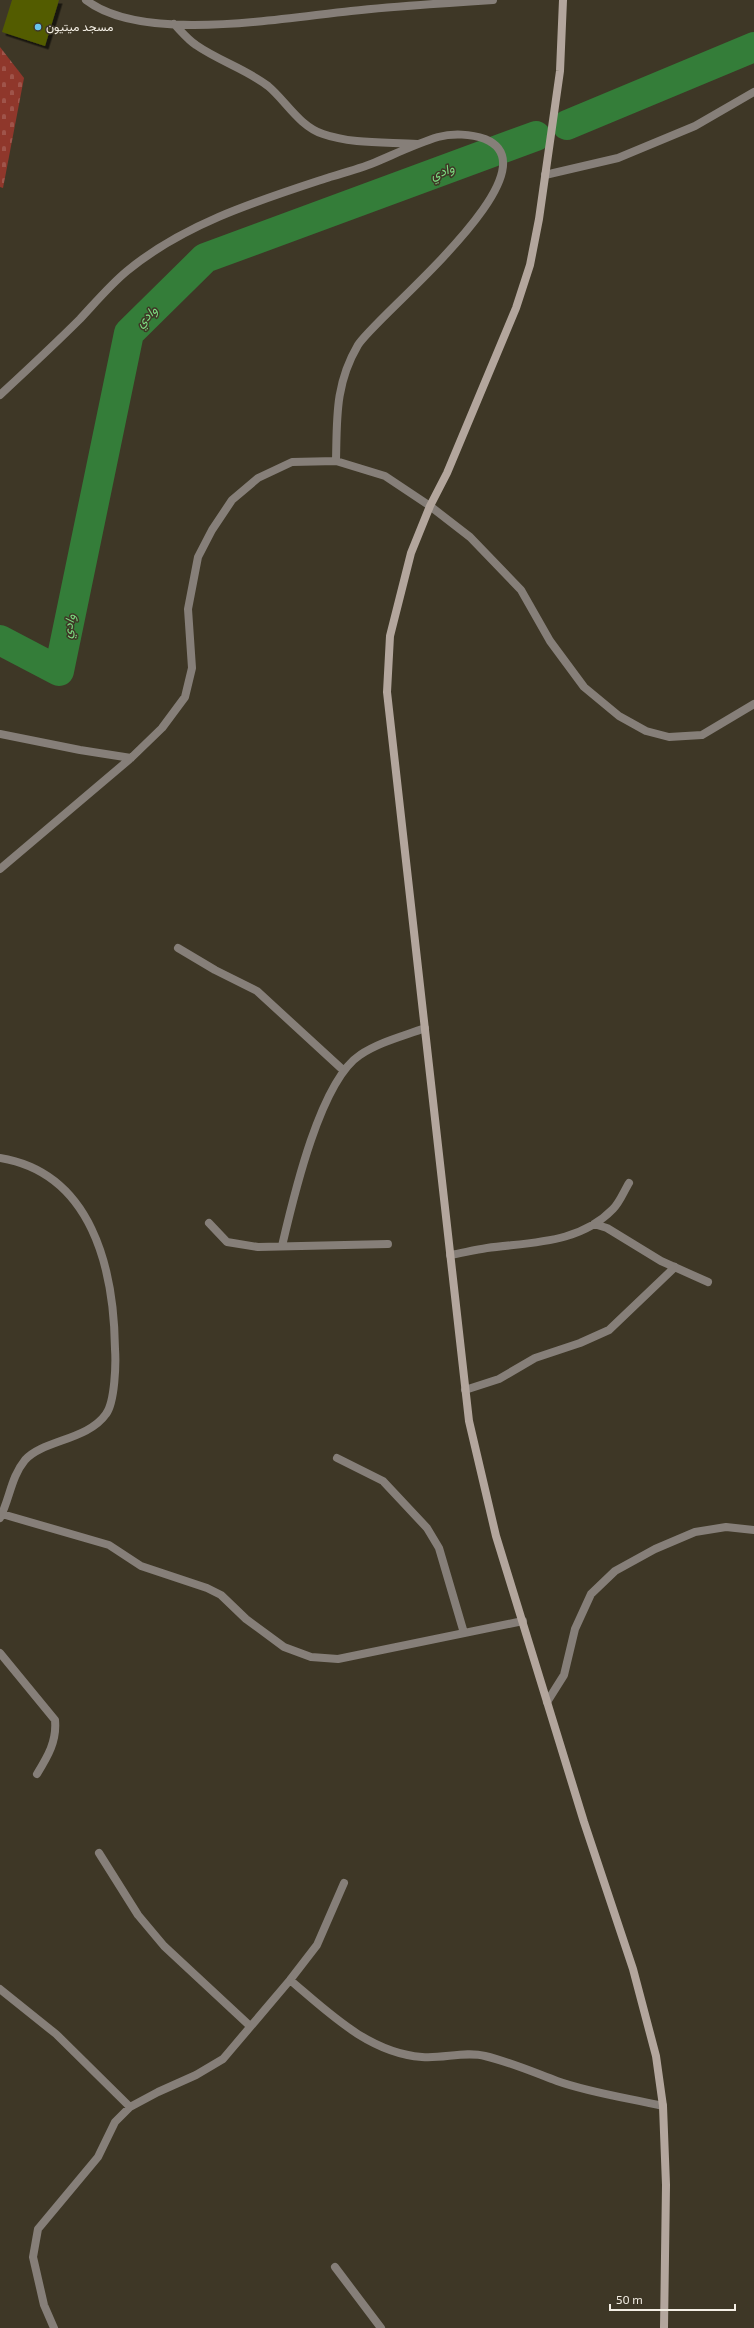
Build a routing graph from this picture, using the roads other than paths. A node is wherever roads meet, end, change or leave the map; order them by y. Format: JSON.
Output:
{"nodes":[{"id":1,"x":86,"y":0,"type":"edge"},
{"id":2,"x":493,"y":0,"type":"edge"},
{"id":3,"x":563,"y":0,"type":"edge"},
{"id":4,"x":174,"y":24,"type":"junction"},
{"id":5,"x":754,"y":92,"type":"edge"},
{"id":6,"x":420,"y":144,"type":"junction"},
{"id":7,"x":545,"y":175,"type":"junction"},
{"id":8,"x":0,"y":395,"type":"edge"},
{"id":9,"x":336,"y":461,"type":"junction"},
{"id":10,"x":430,"y":506,"type":"junction"},
{"id":11,"x":754,"y":704,"type":"edge"},
{"id":12,"x":0,"y":734,"type":"edge"},
{"id":13,"x":131,"y":758,"type":"junction"},
{"id":14,"x":0,"y":868,"type":"edge"},
{"id":15,"x":178,"y":948,"type":"dead end"},
{"id":16,"x":425,"y":1028,"type":"junction"},
{"id":17,"x":343,"y":1070,"type":"junction"},
{"id":18,"x":0,"y":1158,"type":"edge"},
{"id":19,"x":630,"y":1183,"type":"dead end"},
{"id":20,"x":209,"y":1223,"type":"dead end"},
{"id":21,"x":594,"y":1224,"type":"junction"},
{"id":22,"x":388,"y":1244,"type":"dead end"},
{"id":23,"x":282,"y":1246,"type":"junction"},
{"id":24,"x":450,"y":1255,"type":"junction"},
{"id":25,"x":675,"y":1267,"type":"junction"},
{"id":26,"x":708,"y":1282,"type":"dead end"},
{"id":27,"x":466,"y":1390,"type":"junction"},
{"id":28,"x":337,"y":1458,"type":"dead end"},
{"id":29,"x":1,"y":1516,"type":"edge"},
{"id":30,"x":754,"y":1530,"type":"edge"},
{"id":31,"x":523,"y":1621,"type":"junction"},
{"id":32,"x":464,"y":1633,"type":"junction"},
{"id":33,"x":0,"y":1653,"type":"edge"},
{"id":34,"x":548,"y":1702,"type":"junction"},
{"id":35,"x":37,"y":1774,"type":"dead end"},
{"id":36,"x":99,"y":1853,"type":"dead end"},
{"id":37,"x":344,"y":1883,"type":"dead end"},
{"id":38,"x":290,"y":1980,"type":"junction"},
{"id":39,"x":0,"y":1989,"type":"edge"},
{"id":40,"x":250,"y":2026,"type":"junction"},
{"id":41,"x":663,"y":2106,"type":"junction"},
{"id":42,"x":130,"y":2107,"type":"junction"},
{"id":43,"x":335,"y":2267,"type":"dead end"},
{"id":44,"x":54,"y":2328,"type":"edge"},
{"id":45,"x":381,"y":2328,"type":"edge"},
{"id":46,"x":664,"y":2328,"type":"edge"}],
"edges":[{"from":1,"to":4,"type":"street"},
{"from":2,"to":4,"type":"street"},
{"from":3,"to":7,"type":"main road"},
{"from":4,"to":6,"type":"street"},
{"from":5,"to":7,"type":"street"},
{"from":6,"to":8,"type":"street"},
{"from":6,"to":9,"type":"street"},
{"from":7,"to":10,"type":"main road"},
{"from":9,"to":10,"type":"street"},
{"from":9,"to":13,"type":"street"},
{"from":10,"to":11,"type":"street"},
{"from":10,"to":16,"type":"main road"},
{"from":12,"to":13,"type":"street"},
{"from":13,"to":14,"type":"street"},
{"from":15,"to":17,"type":"street"},
{"from":16,"to":17,"type":"street"},
{"from":16,"to":24,"type":"main road"},
{"from":17,"to":23,"type":"street"},
{"from":18,"to":29,"type":"street"},
{"from":19,"to":21,"type":"street"},
{"from":20,"to":23,"type":"street"},
{"from":21,"to":24,"type":"street"},
{"from":21,"to":25,"type":"street"},
{"from":22,"to":23,"type":"street"},
{"from":24,"to":27,"type":"main road"},
{"from":25,"to":26,"type":"street"},
{"from":25,"to":27,"type":"street"},
{"from":27,"to":31,"type":"main road"},
{"from":28,"to":32,"type":"street"},
{"from":29,"to":32,"type":"street"},
{"from":30,"to":34,"type":"street"},
{"from":31,"to":32,"type":"street"},
{"from":31,"to":34,"type":"main road"},
{"from":33,"to":35,"type":"street"},
{"from":34,"to":41,"type":"main road"},
{"from":36,"to":40,"type":"street"},
{"from":37,"to":38,"type":"street"},
{"from":38,"to":40,"type":"street"},
{"from":38,"to":41,"type":"street"},
{"from":39,"to":42,"type":"street"},
{"from":40,"to":42,"type":"street"},
{"from":41,"to":46,"type":"main road"},
{"from":42,"to":44,"type":"street"},
{"from":43,"to":45,"type":"street"}]}
